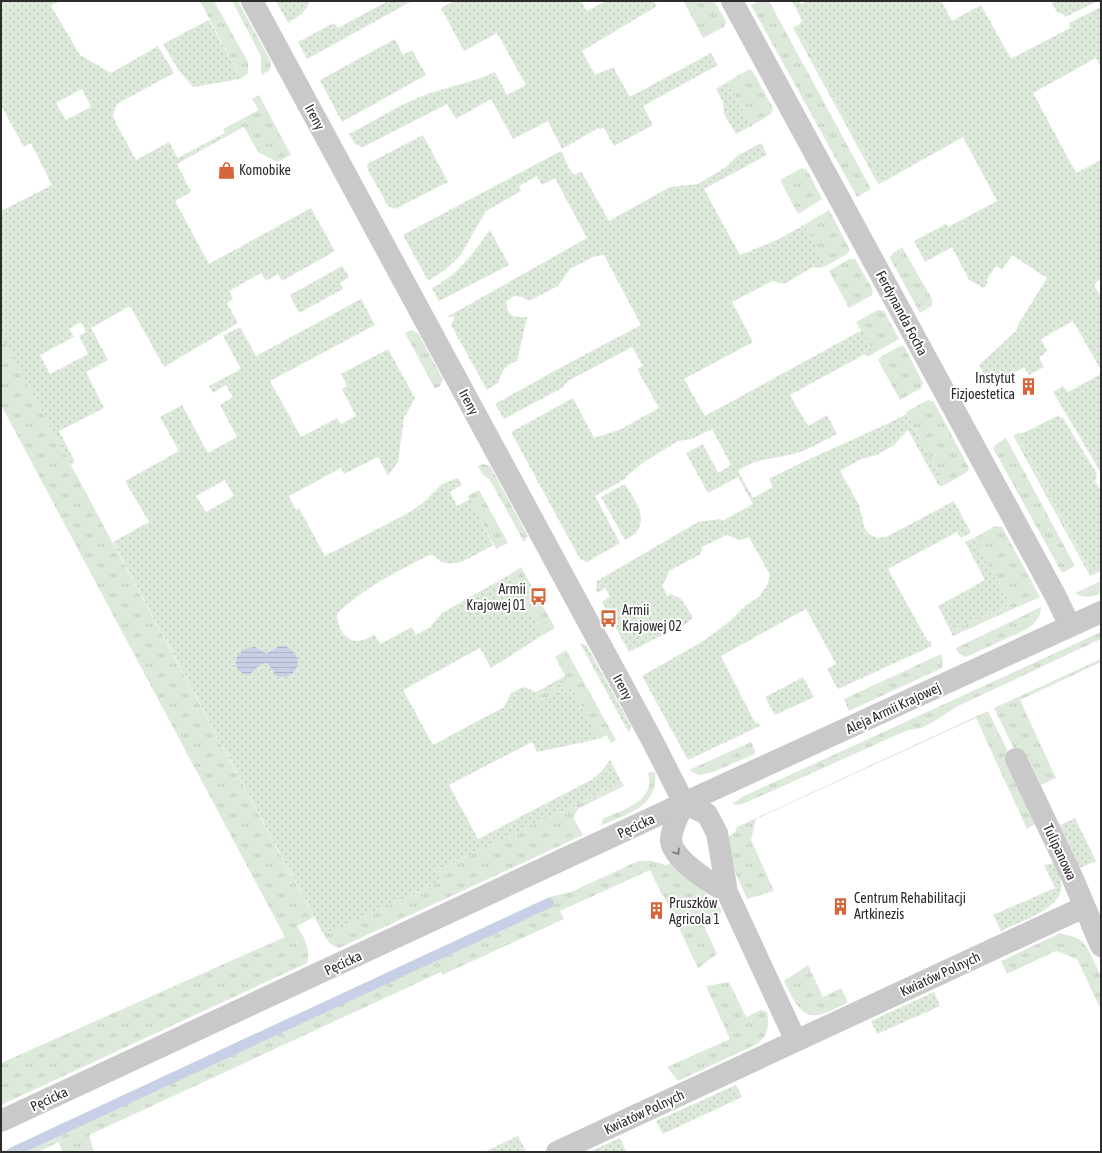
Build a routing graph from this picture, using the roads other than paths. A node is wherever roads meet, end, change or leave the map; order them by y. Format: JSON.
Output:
{"nodes":[{"id":1,"x":252,"y":1,"type":"edge"},
{"id":2,"x":732,"y":1,"type":"edge"},
{"id":3,"x":1101,"y":612,"type":"edge"},
{"id":4,"x":1070,"y":626,"type":"junction"},
{"id":5,"x":1016,"y":759,"type":"dead end"},
{"id":6,"x":684,"y":804,"type":"junction"},
{"id":7,"x":727,"y":892,"type":"junction"},
{"id":8,"x":1084,"y":907,"type":"junction"},
{"id":9,"x":1101,"y":946,"type":"edge"},
{"id":10,"x":796,"y":1041,"type":"junction"},
{"id":11,"x":1,"y":1122,"type":"edge"},
{"id":12,"x":557,"y":1152,"type":"edge"}],
"edges":[{"from":1,"to":6,"type":"street","name":"Ireny"},
{"from":2,"to":4,"type":"street","name":"Ferdynanda Focha"},
{"from":3,"to":4,"type":"street","name":"Aleja Armii Krajowej"},
{"from":4,"to":6,"type":"street","name":"Aleja Armii Krajowej"},
{"from":5,"to":8,"type":"street","name":"Tulipanowa"},
{"from":6,"to":7,"type":"street"},
{"from":6,"to":7,"type":"street","one_way":true},
{"from":6,"to":11,"type":"street","name":"Pęcicka"},
{"from":7,"to":10,"type":"street"},
{"from":8,"to":9,"type":"street","name":"Tulipanowa"},
{"from":8,"to":10,"type":"street","name":"Kwiatów Polnych"},
{"from":10,"to":12,"type":"street","name":"Kwiatów Polnych"}]}
